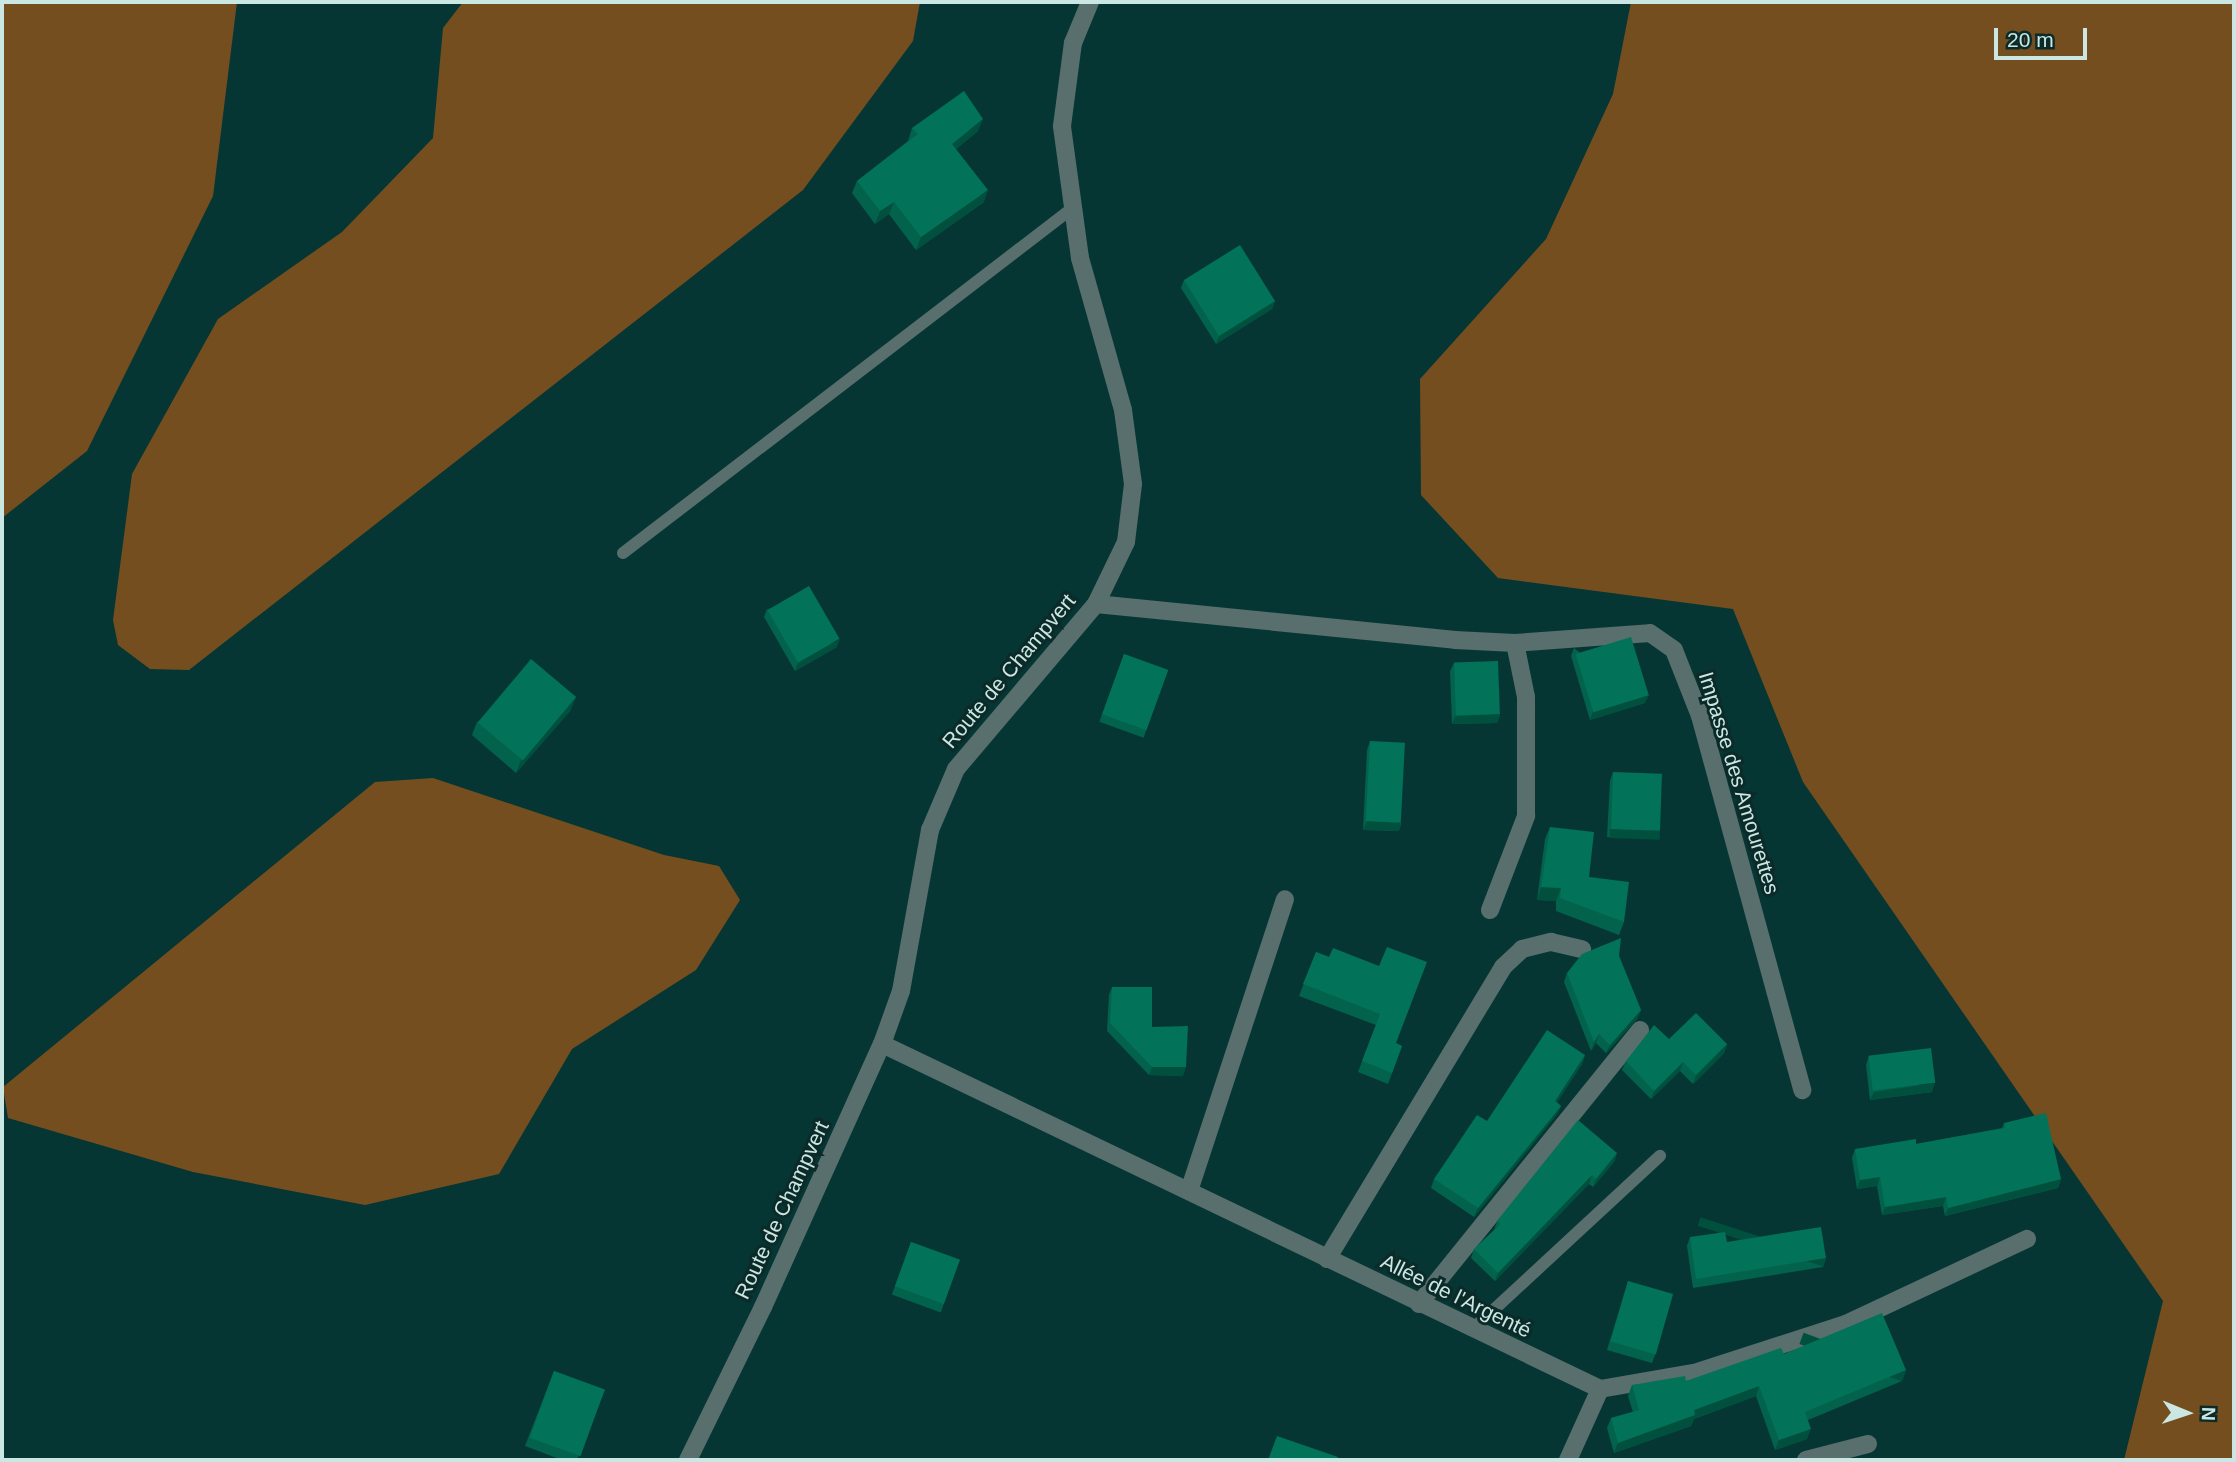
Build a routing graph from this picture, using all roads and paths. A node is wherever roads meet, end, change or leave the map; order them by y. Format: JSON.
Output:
{"nodes":[{"id":1,"x":1090,"y":2,"type":"edge"},
{"id":2,"x":1070,"y":210,"type":"junction"},
{"id":3,"x":623,"y":553,"type":"dead end"},
{"id":4,"x":1096,"y":604,"type":"junction"},
{"id":5,"x":1515,"y":643,"type":"junction"},
{"id":6,"x":1285,"y":899,"type":"dead end"},
{"id":7,"x":1490,"y":910,"type":"dead end"},
{"id":8,"x":1582,"y":949,"type":"dead end"},
{"id":9,"x":1640,"y":1030,"type":"edge"},
{"id":10,"x":882,"y":1044,"type":"junction"},
{"id":11,"x":1802,"y":1090,"type":"dead end"},
{"id":12,"x":1660,"y":1156,"type":"dead end"},
{"id":13,"x":1189,"y":1191,"type":"junction"},
{"id":14,"x":2028,"y":1239,"type":"dead end"},
{"id":15,"x":1327,"y":1259,"type":"junction"},
{"id":16,"x":1419,"y":1304,"type":"junction"},
{"id":17,"x":1473,"y":1329,"type":"junction"},
{"id":18,"x":1600,"y":1390,"type":"junction"},
{"id":19,"x":1868,"y":1444,"type":"dead end"},
{"id":20,"x":688,"y":1460,"type":"edge"},
{"id":21,"x":1568,"y":1460,"type":"edge"},
{"id":22,"x":1806,"y":1460,"type":"edge"}],
"edges":[{"from":1,"to":2,"type":"street","name":"Route de Champvert"},
{"from":2,"to":3,"type":"lane"},
{"from":2,"to":4,"type":"street","name":"Route de Champvert"},
{"from":4,"to":5,"type":"street","name":"Impasse des Amourettes"},
{"from":4,"to":10,"type":"street","name":"Route de Champvert"},
{"from":5,"to":7,"type":"street"},
{"from":5,"to":11,"type":"street","name":"Impasse des Amourettes"},
{"from":6,"to":13,"type":"street"},
{"from":8,"to":15,"type":"street"},
{"from":9,"to":16,"type":"street"},
{"from":10,"to":13,"type":"street","name":"Allée de l'Argenté"},
{"from":10,"to":20,"type":"street","name":"Route de Champvert"},
{"from":12,"to":17,"type":"lane"},
{"from":13,"to":15,"type":"street","name":"Allée de l'Argenté"},
{"from":14,"to":18,"type":"street"},
{"from":15,"to":16,"type":"street","name":"Allée de l'Argenté"},
{"from":16,"to":17,"type":"street","name":"Allée de l'Argenté"},
{"from":17,"to":18,"type":"street","name":"Allée de l'Argenté"},
{"from":18,"to":21,"type":"street"},
{"from":19,"to":22,"type":"street"}]}
